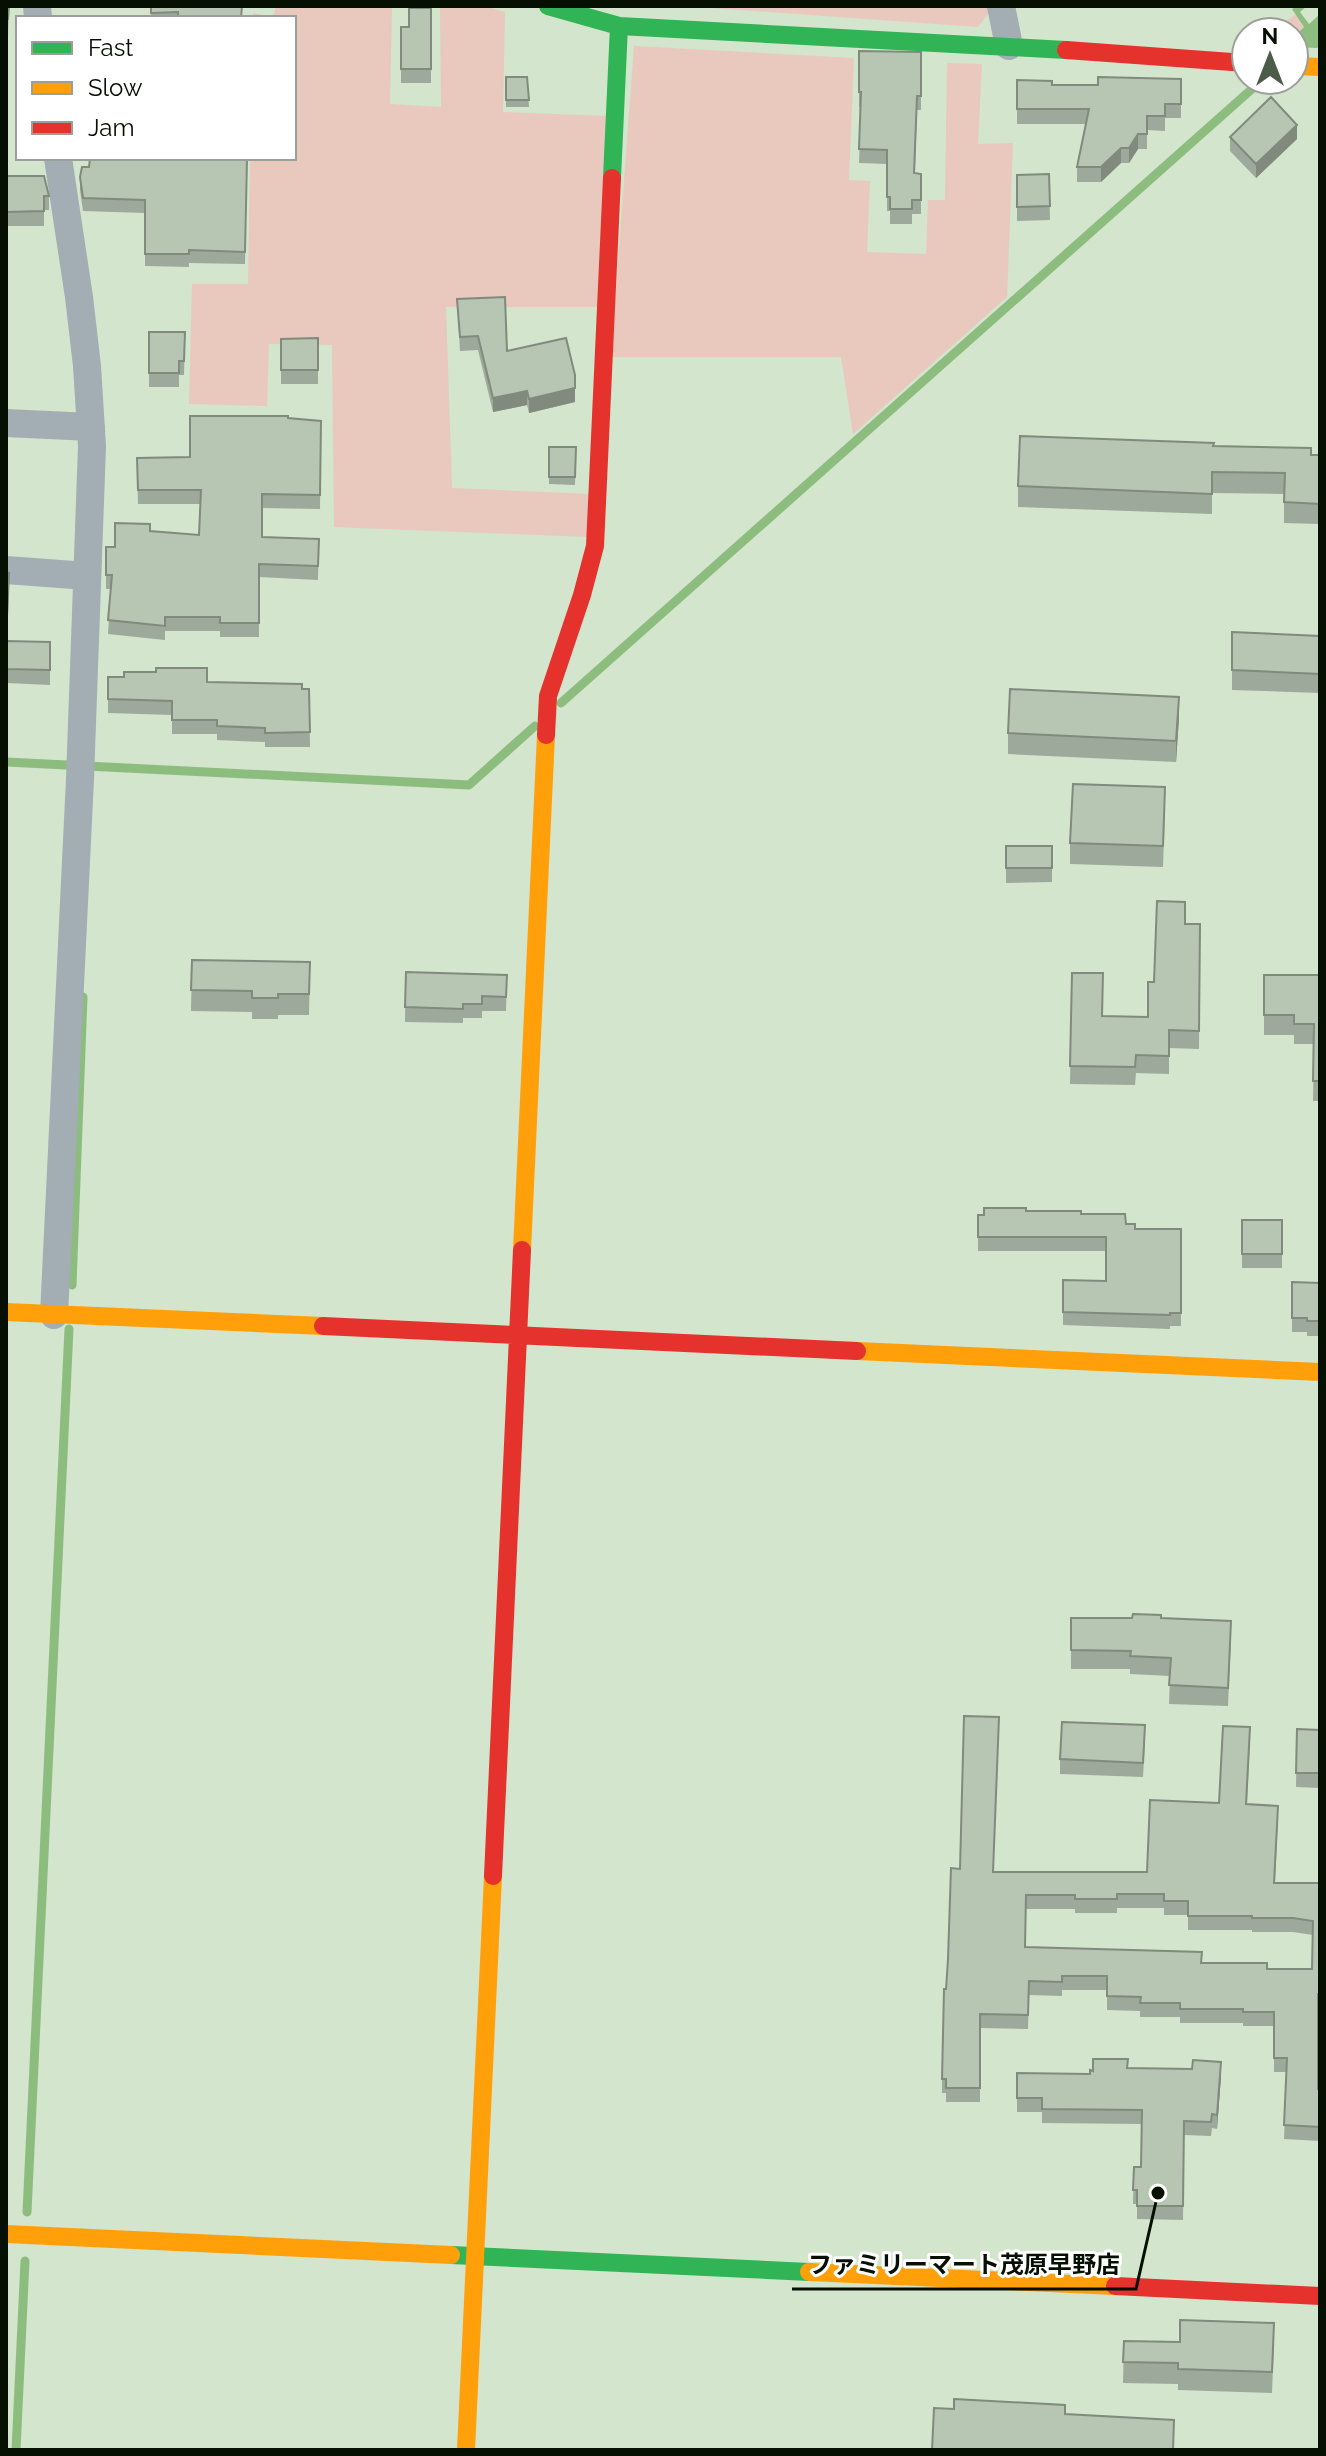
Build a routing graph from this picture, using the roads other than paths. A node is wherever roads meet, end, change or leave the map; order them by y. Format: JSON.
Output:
{"nodes":[{"id":1,"x":548,"y":6,"type":"edge"},
{"id":2,"x":1001,"y":6,"type":"edge"},
{"id":3,"x":619,"y":26,"type":"junction"},
{"id":4,"x":1009,"y":46,"type":"junction"},
{"id":5,"x":1230,"y":62,"type":"edge"},
{"id":6,"x":58,"y":160,"type":"edge"},
{"id":7,"x":6,"y":423,"type":"edge"},
{"id":8,"x":91,"y":427,"type":"junction"},
{"id":9,"x":6,"y":570,"type":"edge"},
{"id":10,"x":87,"y":576,"type":"junction"},
{"id":11,"x":6,"y":1312,"type":"edge"},
{"id":12,"x":54,"y":1315,"type":"junction"},
{"id":13,"x":517,"y":1336,"type":"junction"},
{"id":14,"x":1320,"y":1372,"type":"edge"},
{"id":15,"x":6,"y":2234,"type":"edge"},
{"id":16,"x":474,"y":2257,"type":"junction"},
{"id":17,"x":1320,"y":2296,"type":"edge"},
{"id":18,"x":466,"y":2450,"type":"edge"}],
"edges":[{"from":1,"to":3,"type":"street"},
{"from":2,"to":4,"type":"street"},
{"from":3,"to":4,"type":"street"},
{"from":3,"to":13,"type":"street"},
{"from":4,"to":5,"type":"street"},
{"from":6,"to":8,"type":"street"},
{"from":7,"to":8,"type":"street"},
{"from":8,"to":10,"type":"street"},
{"from":9,"to":10,"type":"street"},
{"from":10,"to":12,"type":"street"},
{"from":11,"to":12,"type":"street"},
{"from":12,"to":13,"type":"street"},
{"from":13,"to":14,"type":"street"},
{"from":13,"to":16,"type":"street"},
{"from":15,"to":16,"type":"street"},
{"from":16,"to":17,"type":"street"},
{"from":16,"to":18,"type":"street"}]}
